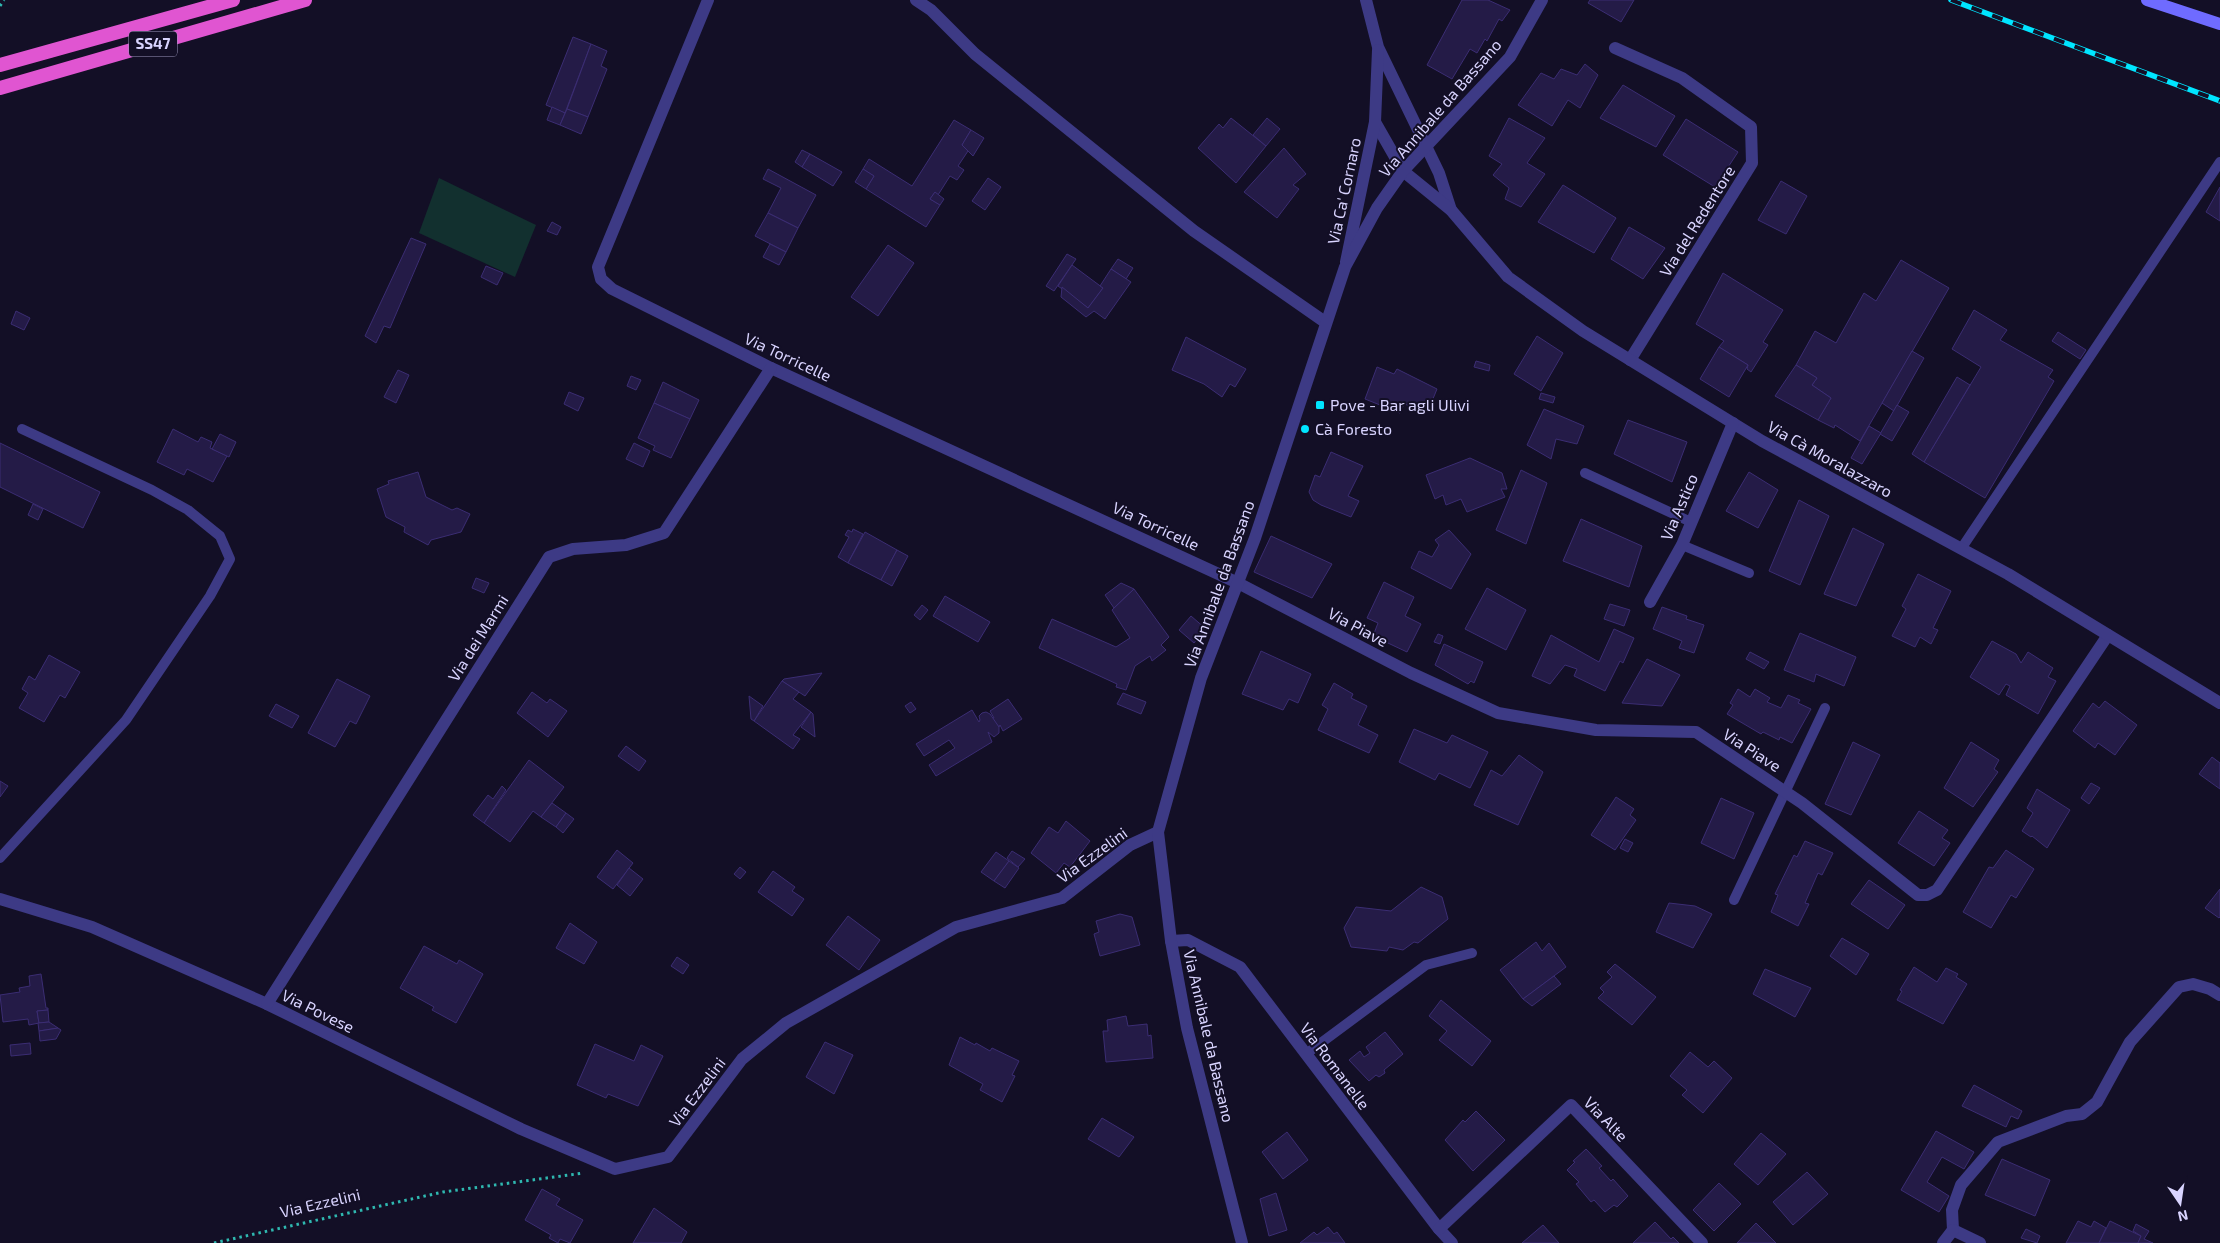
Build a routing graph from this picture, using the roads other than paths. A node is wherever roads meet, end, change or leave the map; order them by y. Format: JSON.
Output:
{"nodes":[{"id":1,"x":233,"y":0,"type":"edge"},
{"id":2,"x":305,"y":0,"type":"edge"},
{"id":3,"x":708,"y":0,"type":"edge"},
{"id":4,"x":916,"y":0,"type":"edge"},
{"id":5,"x":1366,"y":0,"type":"edge"},
{"id":6,"x":1542,"y":0,"type":"edge"},
{"id":7,"x":2147,"y":0,"type":"edge"},
{"id":8,"x":2220,"y":24,"type":"edge"},
{"id":9,"x":1378,"y":47,"type":"junction"},
{"id":10,"x":1615,"y":48,"type":"dead end"},
{"id":11,"x":0,"y":65,"type":"edge"},
{"id":12,"x":0,"y":88,"type":"edge"},
{"id":13,"x":1375,"y":122,"type":"junction"},
{"id":14,"x":1425,"y":146,"type":"junction"},
{"id":15,"x":2220,"y":162,"type":"edge"},
{"id":16,"x":1403,"y":171,"type":"junction"},
{"id":17,"x":1451,"y":210,"type":"junction"},
{"id":18,"x":1345,"y":267,"type":"junction"},
{"id":19,"x":1326,"y":322,"type":"junction"},
{"id":20,"x":1630,"y":360,"type":"junction"},
{"id":21,"x":771,"y":368,"type":"junction"},
{"id":22,"x":1733,"y":423,"type":"junction"},
{"id":23,"x":22,"y":429,"type":"dead end"},
{"id":24,"x":1585,"y":473,"type":"dead end"},
{"id":25,"x":1691,"y":522,"type":"junction"},
{"id":26,"x":1682,"y":545,"type":"junction"},
{"id":27,"x":1961,"y":548,"type":"junction"},
{"id":28,"x":1749,"y":573,"type":"dead end"},
{"id":29,"x":1238,"y":583,"type":"junction"},
{"id":30,"x":1650,"y":602,"type":"dead end"},
{"id":31,"x":2108,"y":635,"type":"junction"},
{"id":32,"x":2220,"y":702,"type":"edge"},
{"id":33,"x":1825,"y":708,"type":"dead end"},
{"id":34,"x":1785,"y":791,"type":"junction"},
{"id":35,"x":1158,"y":832,"type":"junction"},
{"id":36,"x":0,"y":858,"type":"edge"},
{"id":37,"x":0,"y":899,"type":"edge"},
{"id":38,"x":1734,"y":900,"type":"dead end"},
{"id":39,"x":1171,"y":941,"type":"junction"},
{"id":40,"x":1472,"y":953,"type":"dead end"},
{"id":41,"x":2220,"y":995,"type":"edge"},
{"id":42,"x":267,"y":1004,"type":"junction"},
{"id":43,"x":1306,"y":1054,"type":"junction"},
{"id":44,"x":615,"y":1169,"type":"joint"},
{"id":45,"x":1439,"y":1229,"type":"junction"},
{"id":46,"x":1953,"y":1230,"type":"junction"},
{"id":47,"x":1242,"y":1243,"type":"edge"},
{"id":48,"x":1452,"y":1243,"type":"edge"},
{"id":49,"x":1702,"y":1243,"type":"edge"},
{"id":50,"x":1943,"y":1243,"type":"edge"},
{"id":51,"x":1980,"y":1243,"type":"edge"}],
"edges":[{"from":1,"to":11,"type":"highway","number":"SS47"},
{"from":2,"to":12,"type":"highway","number":"SS47"},
{"from":3,"to":21,"type":"street","name":"Via Torricelle"},
{"from":4,"to":19,"type":"street"},
{"from":5,"to":9,"type":"street","name":"Via Ca' Cornaro"},
{"from":6,"to":14,"type":"street","name":"Via Annibale da Bassano"},
{"from":7,"to":8,"type":"main road"},
{"from":9,"to":13,"type":"street","name":"Via Ca' Cornaro"},
{"from":9,"to":14,"type":"street","name":"Via Ca' Cornaro"},
{"from":10,"to":20,"type":"street","name":"Via del Redentore"},
{"from":13,"to":16,"type":"street","name":"Via Ca' Cornaro"},
{"from":13,"to":18,"type":"street","name":"Via Ca' Cornaro"},
{"from":14,"to":16,"type":"street","name":"Via Annibale da Bassano"},
{"from":14,"to":17,"type":"street","name":"Via Cà Moralazzaro"},
{"from":15,"to":27,"type":"lane"},
{"from":16,"to":17,"type":"street","name":"Via Cà Moralazzaro"},
{"from":16,"to":18,"type":"street","name":"Via Annibale da Bassano"},
{"from":17,"to":20,"type":"street","name":"Via Cà Moralazzaro"},
{"from":18,"to":19,"type":"street","name":"Via Annibale da Bassano"},
{"from":19,"to":29,"type":"street","name":"Via Annibale da Bassano"},
{"from":20,"to":22,"type":"street","name":"Via Cà Moralazzaro"},
{"from":21,"to":29,"type":"street","name":"Via Torricelle"},
{"from":21,"to":42,"type":"street","name":"Via dei Marmi"},
{"from":22,"to":25,"type":"street","name":"Via Astico"},
{"from":22,"to":27,"type":"street","name":"Via Cà Moralazzaro"},
{"from":23,"to":36,"type":"lane"},
{"from":24,"to":25,"type":"lane"},
{"from":25,"to":26,"type":"street","name":"Via Astico"},
{"from":26,"to":28,"type":"lane"},
{"from":26,"to":30,"type":"street","name":"Via Astico"},
{"from":27,"to":31,"type":"street","name":"Via Cà Moralazzaro"},
{"from":29,"to":34,"type":"street","name":"Via Piave"},
{"from":29,"to":35,"type":"street","name":"Via Annibale da Bassano"},
{"from":31,"to":32,"type":"street","name":"Via Cà Moralazzaro"},
{"from":31,"to":34,"type":"street","name":"Via Piave"},
{"from":33,"to":34,"type":"lane"},
{"from":34,"to":38,"type":"lane"},
{"from":35,"to":39,"type":"street","name":"Via Annibale da Bassano"},
{"from":35,"to":44,"type":"street","name":"Via Ezzelini"},
{"from":37,"to":42,"type":"street","name":"Via Povese"},
{"from":39,"to":43,"type":"street","name":"Via Romanelle"},
{"from":39,"to":47,"type":"street","name":"Via Annibale da Bassano"},
{"from":40,"to":43,"type":"lane"},
{"from":41,"to":46,"type":"street"},
{"from":42,"to":44,"type":"street","name":"Via Povese"},
{"from":43,"to":45,"type":"street","name":"Via Romanelle"},
{"from":45,"to":48,"type":"street","name":"Via Romanelle"},
{"from":45,"to":49,"type":"street","name":"Via Alte"},
{"from":46,"to":50,"type":"street"},
{"from":46,"to":51,"type":"street"}]}
